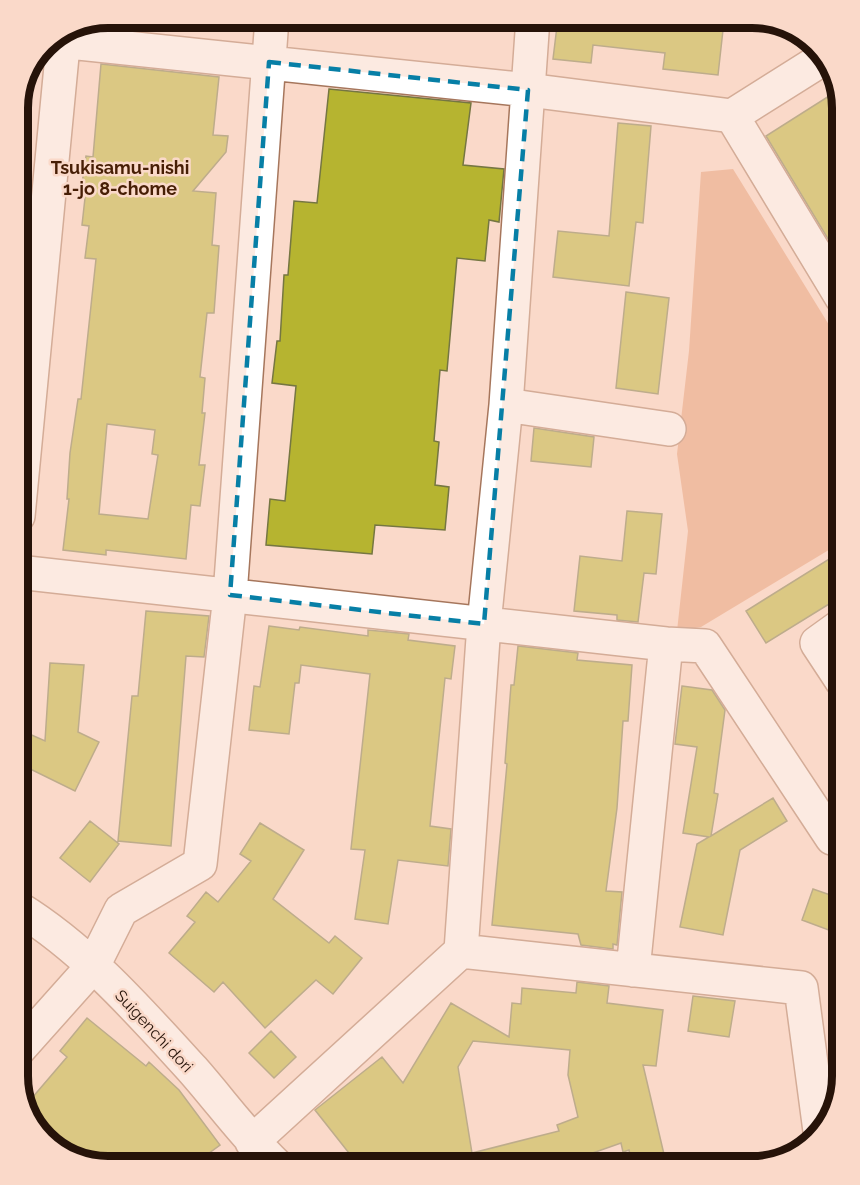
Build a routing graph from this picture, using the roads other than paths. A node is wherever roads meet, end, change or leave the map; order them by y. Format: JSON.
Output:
{"nodes":[{"id":1,"x":271,"y":28,"type":"edge"},
{"id":2,"x":533,"y":29,"type":"edge"},
{"id":3,"x":68,"y":40,"type":"edge"},
{"id":4,"x":58,"y":47,"type":"edge"},
{"id":5,"x":269,"y":62,"type":"junction"},
{"id":6,"x":817,"y":63,"type":"edge"},
{"id":7,"x":528,"y":90,"type":"junction"},
{"id":8,"x":732,"y":116,"type":"junction"},
{"id":9,"x":832,"y":281,"type":"edge"},
{"id":10,"x":29,"y":391,"type":"edge"},
{"id":11,"x":506,"y":405,"type":"junction"},
{"id":12,"x":669,"y":429,"type":"dead end"},
{"id":13,"x":29,"y":573,"type":"edge"},
{"id":14,"x":230,"y":595,"type":"junction"},
{"id":15,"x":484,"y":624,"type":"junction"},
{"id":16,"x":832,"y":632,"type":"edge"},
{"id":17,"x":666,"y":644,"type":"junction"},
{"id":18,"x":832,"y":666,"type":"edge"},
{"id":19,"x":832,"y":838,"type":"dead end"},
{"id":20,"x":28,"y":914,"type":"edge"},
{"id":21,"x":461,"y":951,"type":"junction"},
{"id":22,"x":93,"y":966,"type":"junction"},
{"id":23,"x":633,"y":970,"type":"junction"},
{"id":24,"x":28,"y":1039,"type":"edge"},
{"id":25,"x":819,"y":1120,"type":"edge"},
{"id":26,"x":252,"y":1142,"type":"junction"},
{"id":27,"x":267,"y":1156,"type":"edge"}],
"edges":[{"from":1,"to":5,"type":"street"},
{"from":2,"to":7,"type":"street"},
{"from":3,"to":5,"type":"street"},
{"from":4,"to":10,"type":"street"},
{"from":5,"to":7,"type":"street"},
{"from":5,"to":14,"type":"street"},
{"from":6,"to":8,"type":"street"},
{"from":7,"to":8,"type":"street"},
{"from":7,"to":11,"type":"street"},
{"from":8,"to":9,"type":"street"},
{"from":11,"to":12,"type":"street"},
{"from":11,"to":15,"type":"street"},
{"from":13,"to":14,"type":"street"},
{"from":14,"to":15,"type":"street"},
{"from":14,"to":22,"type":"street"},
{"from":15,"to":17,"type":"street"},
{"from":15,"to":21,"type":"street"},
{"from":16,"to":18,"type":"street"},
{"from":17,"to":19,"type":"street"},
{"from":17,"to":23,"type":"street"},
{"from":20,"to":22,"type":"street","name":"Suigenchi dori"},
{"from":21,"to":23,"type":"street"},
{"from":21,"to":26,"type":"street"},
{"from":22,"to":24,"type":"street"},
{"from":22,"to":26,"type":"street","name":"Suigenchi dori"},
{"from":23,"to":25,"type":"street"},
{"from":26,"to":27,"type":"street","name":"Suigenchi dori"}]}
